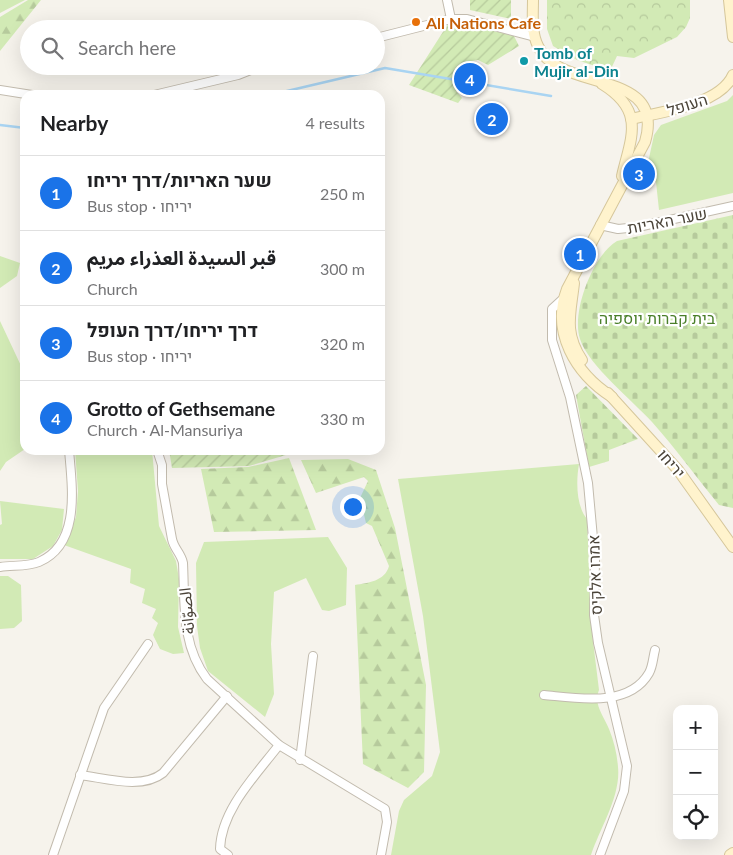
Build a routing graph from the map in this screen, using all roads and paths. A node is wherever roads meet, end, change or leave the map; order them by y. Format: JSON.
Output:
{"nodes":[{"id":1,"x":446,"y":0,"type":"edge"},
{"id":2,"x":533,"y":0,"type":"edge"},
{"id":3,"x":729,"y":0,"type":"edge"},
{"id":4,"x":451,"y":19,"type":"junction"},
{"id":5,"x":385,"y":36,"type":"edge"},
{"id":6,"x":733,"y":36,"type":"edge"},
{"id":7,"x":535,"y":37,"type":"junction"},
{"id":8,"x":238,"y":75,"type":"edge"},
{"id":9,"x":733,"y":75,"type":"edge"},
{"id":10,"x":597,"y":81,"type":"junction"},
{"id":11,"x":0,"y":90,"type":"edge"},
{"id":12,"x":175,"y":90,"type":"edge"},
{"id":13,"x":20,"y":93,"type":"edge"},
{"id":14,"x":646,"y":115,"type":"junction"},
{"id":15,"x":631,"y":119,"type":"junction"},
{"id":16,"x":618,"y":191,"type":"junction"},
{"id":17,"x":733,"y":206,"type":"edge"},
{"id":18,"x":600,"y":225,"type":"junction"},
{"id":19,"x":575,"y":276,"type":"junction"},
{"id":20,"x":564,"y":298,"type":"junction"},
{"id":21,"x":612,"y":397,"type":"junction"},
{"id":22,"x":69,"y":455,"type":"edge"},
{"id":23,"x":159,"y":455,"type":"edge"},
{"id":24,"x":724,"y":534,"type":"junction"},
{"id":25,"x":733,"y":547,"type":"edge"},
{"id":26,"x":733,"y":552,"type":"edge"},
{"id":27,"x":0,"y":567,"type":"edge"},
{"id":28,"x":148,"y":644,"type":"dead end"},
{"id":29,"x":654,"y":650,"type":"dead end"},
{"id":30,"x":313,"y":656,"type":"dead end"},
{"id":31,"x":544,"y":695,"type":"dead end"},
{"id":32,"x":227,"y":696,"type":"junction"},
{"id":33,"x":610,"y":698,"type":"junction"},
{"id":34,"x":279,"y":745,"type":"junction"},
{"id":35,"x":300,"y":760,"type":"junction"},
{"id":36,"x":80,"y":775,"type":"junction"},
{"id":37,"x":733,"y":853,"type":"edge"},
{"id":38,"x":53,"y":855,"type":"edge"},
{"id":39,"x":228,"y":855,"type":"edge"},
{"id":40,"x":381,"y":855,"type":"edge"},
{"id":41,"x":600,"y":855,"type":"edge"},
{"id":42,"x":730,"y":855,"type":"edge"}],
"edges":[{"from":1,"to":4,"type":"street"},
{"from":2,"to":7,"type":"main road"},
{"from":3,"to":6,"type":"main road"},
{"from":4,"to":5,"type":"street"},
{"from":4,"to":7,"type":"street"},
{"from":7,"to":10,"type":"main road"},
{"from":8,"to":12,"type":"street"},
{"from":9,"to":14,"type":"main road","name":"העופל"},
{"from":10,"to":14,"type":"main road"},
{"from":10,"to":15,"type":"main road"},
{"from":11,"to":13,"type":"street"},
{"from":14,"to":15,"type":"main road","name":"העופל"},
{"from":14,"to":16,"type":"main road","name":"יריחו"},
{"from":15,"to":16,"type":"main road","name":"יריחו"},
{"from":16,"to":18,"type":"main road","name":"יריחו"},
{"from":17,"to":18,"type":"street","name":"שער האריות"},
{"from":18,"to":19,"type":"main road","name":"יריחו"},
{"from":19,"to":20,"type":"main road","name":"יריחו"},
{"from":19,"to":21,"type":"main road","name":"יריחו"},
{"from":20,"to":21,"type":"main road","name":"יריחו"},
{"from":20,"to":33,"type":"street","name":"אמרו אלקיס"},
{"from":21,"to":24,"type":"main road","name":"יריחו"},
{"from":22,"to":27,"type":"street"},
{"from":23,"to":32,"type":"street","name":"الصوّانة"},
{"from":24,"to":25,"type":"main road","name":"יריחו"},
{"from":24,"to":26,"type":"main road","name":"יריחו"},
{"from":28,"to":36,"type":"street"},
{"from":29,"to":33,"type":"street"},
{"from":30,"to":35,"type":"street"},
{"from":31,"to":33,"type":"street"},
{"from":32,"to":34,"type":"street","name":"الصوّانة"},
{"from":32,"to":36,"type":"street"},
{"from":33,"to":41,"type":"street","name":"אמרו אלקיס"},
{"from":34,"to":35,"type":"street","name":"الصوّانة"},
{"from":34,"to":39,"type":"street"},
{"from":35,"to":40,"type":"street","name":"الصوّانة"},
{"from":36,"to":38,"type":"street"},
{"from":37,"to":42,"type":"main road"}]}
